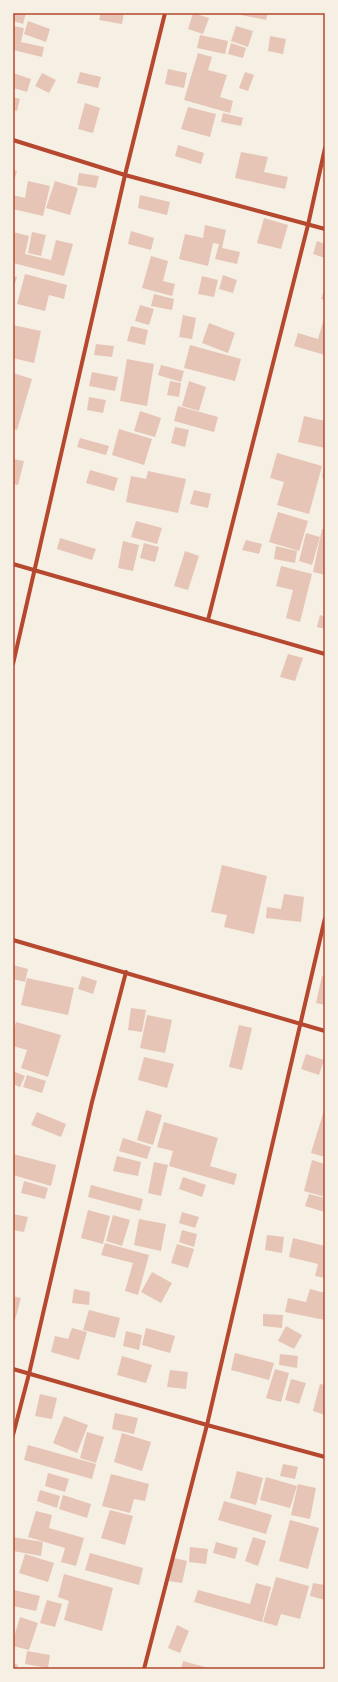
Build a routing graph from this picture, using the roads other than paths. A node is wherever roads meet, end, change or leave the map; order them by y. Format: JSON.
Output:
{"nodes":[{"id":1,"x":165,"y":13,"type":"edge"},
{"id":2,"x":13,"y":140,"type":"edge"},
{"id":3,"x":325,"y":148,"type":"edge"},
{"id":4,"x":124,"y":175,"type":"junction"},
{"id":5,"x":308,"y":225,"type":"junction"},
{"id":6,"x":325,"y":229,"type":"edge"},
{"id":7,"x":13,"y":564,"type":"edge"},
{"id":8,"x":35,"y":570,"type":"junction"},
{"id":9,"x":208,"y":620,"type":"junction"},
{"id":10,"x":325,"y":654,"type":"edge"},
{"id":11,"x":13,"y":664,"type":"edge"},
{"id":12,"x":325,"y":918,"type":"edge"},
{"id":13,"x":13,"y":940,"type":"edge"},
{"id":14,"x":126,"y":972,"type":"junction"},
{"id":15,"x":300,"y":1024,"type":"junction"},
{"id":16,"x":325,"y":1031,"type":"edge"},
{"id":17,"x":13,"y":1369,"type":"edge"},
{"id":18,"x":29,"y":1374,"type":"junction"},
{"id":19,"x":207,"y":1425,"type":"junction"},
{"id":20,"x":13,"y":1435,"type":"edge"},
{"id":21,"x":325,"y":1457,"type":"edge"},
{"id":22,"x":144,"y":1669,"type":"edge"}],
"edges":[{"from":1,"to":4,"type":"street"},
{"from":2,"to":4,"type":"street"},
{"from":3,"to":5,"type":"street"},
{"from":4,"to":5,"type":"street"},
{"from":4,"to":8,"type":"street"},
{"from":5,"to":6,"type":"street"},
{"from":5,"to":9,"type":"street"},
{"from":7,"to":8,"type":"street"},
{"from":8,"to":9,"type":"street"},
{"from":8,"to":11,"type":"street"},
{"from":9,"to":10,"type":"street"},
{"from":12,"to":15,"type":"street"},
{"from":13,"to":14,"type":"street"},
{"from":14,"to":15,"type":"street"},
{"from":14,"to":18,"type":"street"},
{"from":15,"to":16,"type":"street"},
{"from":15,"to":19,"type":"street"},
{"from":17,"to":18,"type":"street"},
{"from":18,"to":19,"type":"street"},
{"from":18,"to":20,"type":"street"},
{"from":19,"to":21,"type":"street"},
{"from":19,"to":22,"type":"street"}]}
